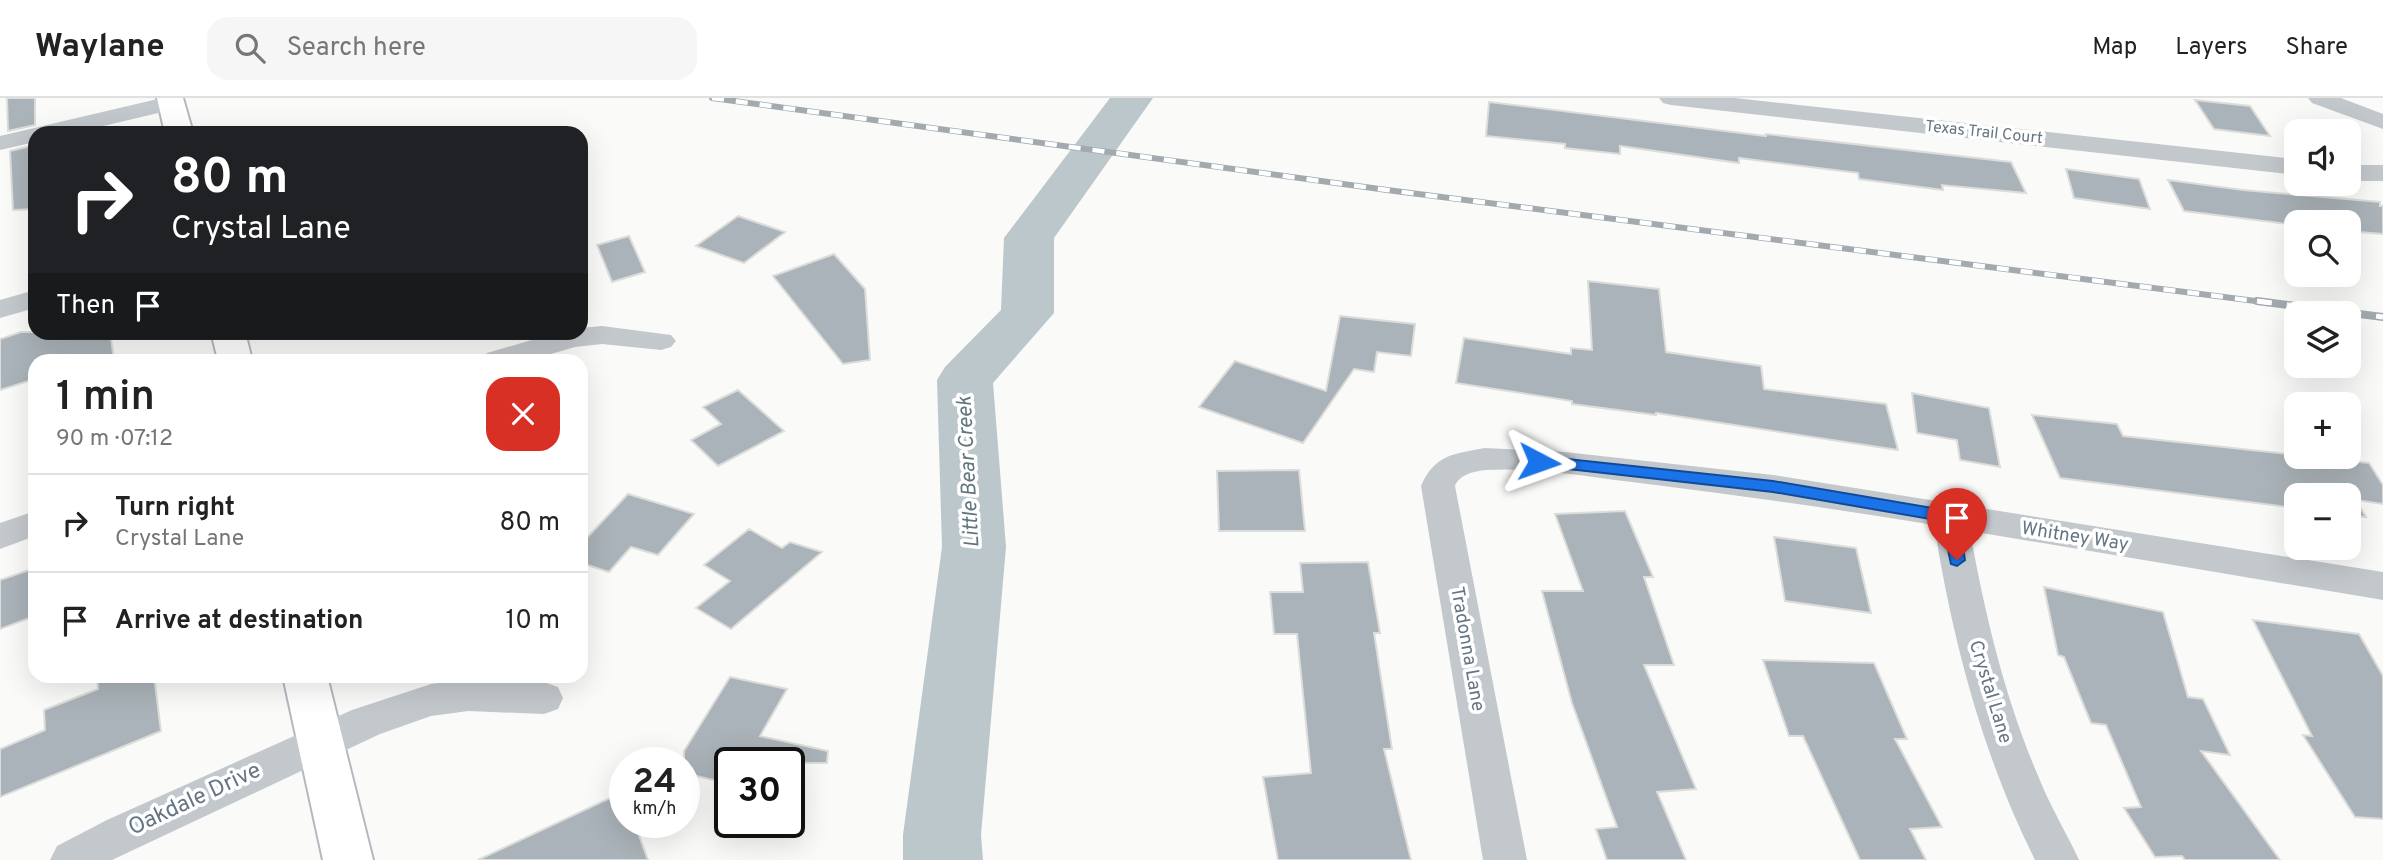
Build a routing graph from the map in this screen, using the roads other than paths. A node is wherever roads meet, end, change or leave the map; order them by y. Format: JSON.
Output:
{"nodes":[{"id":1,"x":1671,"y":98,"type":"edge"},
{"id":2,"x":2320,"y":98,"type":"edge"},
{"id":3,"x":171,"y":100,"type":"edge"},
{"id":4,"x":1767,"y":103,"type":"edge"},
{"id":5,"x":2383,"y":122,"type":"edge"},
{"id":6,"x":70,"y":126,"type":"edge"},
{"id":7,"x":177,"y":126,"type":"edge"},
{"id":8,"x":28,"y":137,"type":"edge"},
{"id":9,"x":0,"y":143,"type":"edge"},
{"id":10,"x":2284,"y":166,"type":"edge"},
{"id":11,"x":2361,"y":173,"type":"edge"},
{"id":12,"x":2383,"y":173,"type":"edge"},
{"id":13,"x":28,"y":301,"type":"edge"},
{"id":14,"x":0,"y":309,"type":"edge"},
{"id":15,"x":588,"y":336,"type":"edge"},
{"id":16,"x":566,"y":340,"type":"edge"},
{"id":17,"x":661,"y":341,"type":"dead end"},
{"id":18,"x":518,"y":354,"type":"edge"},
{"id":19,"x":1475,"y":461,"type":"joint"},
{"id":20,"x":1950,"y":517,"type":"junction"},
{"id":21,"x":28,"y":526,"type":"edge"},
{"id":22,"x":0,"y":536,"type":"edge"},
{"id":23,"x":2383,"y":586,"type":"edge"},
{"id":24,"x":307,"y":683,"type":"edge"},
{"id":25,"x":544,"y":698,"type":"dead end"},
{"id":26,"x":320,"y":743,"type":"junction"},
{"id":27,"x":72,"y":860,"type":"edge"},
{"id":28,"x":348,"y":860,"type":"edge"},
{"id":29,"x":1505,"y":860,"type":"edge"},
{"id":30,"x":2057,"y":860,"type":"edge"}],
"edges":[{"from":1,"to":4,"type":"street","name":"Texas Trail Court"},
{"from":2,"to":5,"type":"street"},
{"from":3,"to":6,"type":"street"},
{"from":3,"to":7,"type":"main road"},
{"from":4,"to":10,"type":"street","name":"Texas Trail Court"},
{"from":8,"to":9,"type":"street"},
{"from":11,"to":12,"type":"street"},
{"from":13,"to":14,"type":"street"},
{"from":15,"to":17,"type":"street"},
{"from":16,"to":18,"type":"street"},
{"from":19,"to":20,"type":"street","name":"Whitney Way"},
{"from":19,"to":29,"type":"street","name":"Tradonna Lane"},
{"from":20,"to":23,"type":"street","name":"Whitney Way"},
{"from":20,"to":30,"type":"street","name":"Crystal Lane"},
{"from":21,"to":22,"type":"street"},
{"from":24,"to":26,"type":"main road"},
{"from":25,"to":26,"type":"street","name":"Oakdale Drive"},
{"from":26,"to":27,"type":"street","name":"Oakdale Drive"},
{"from":26,"to":28,"type":"main road"}]}
